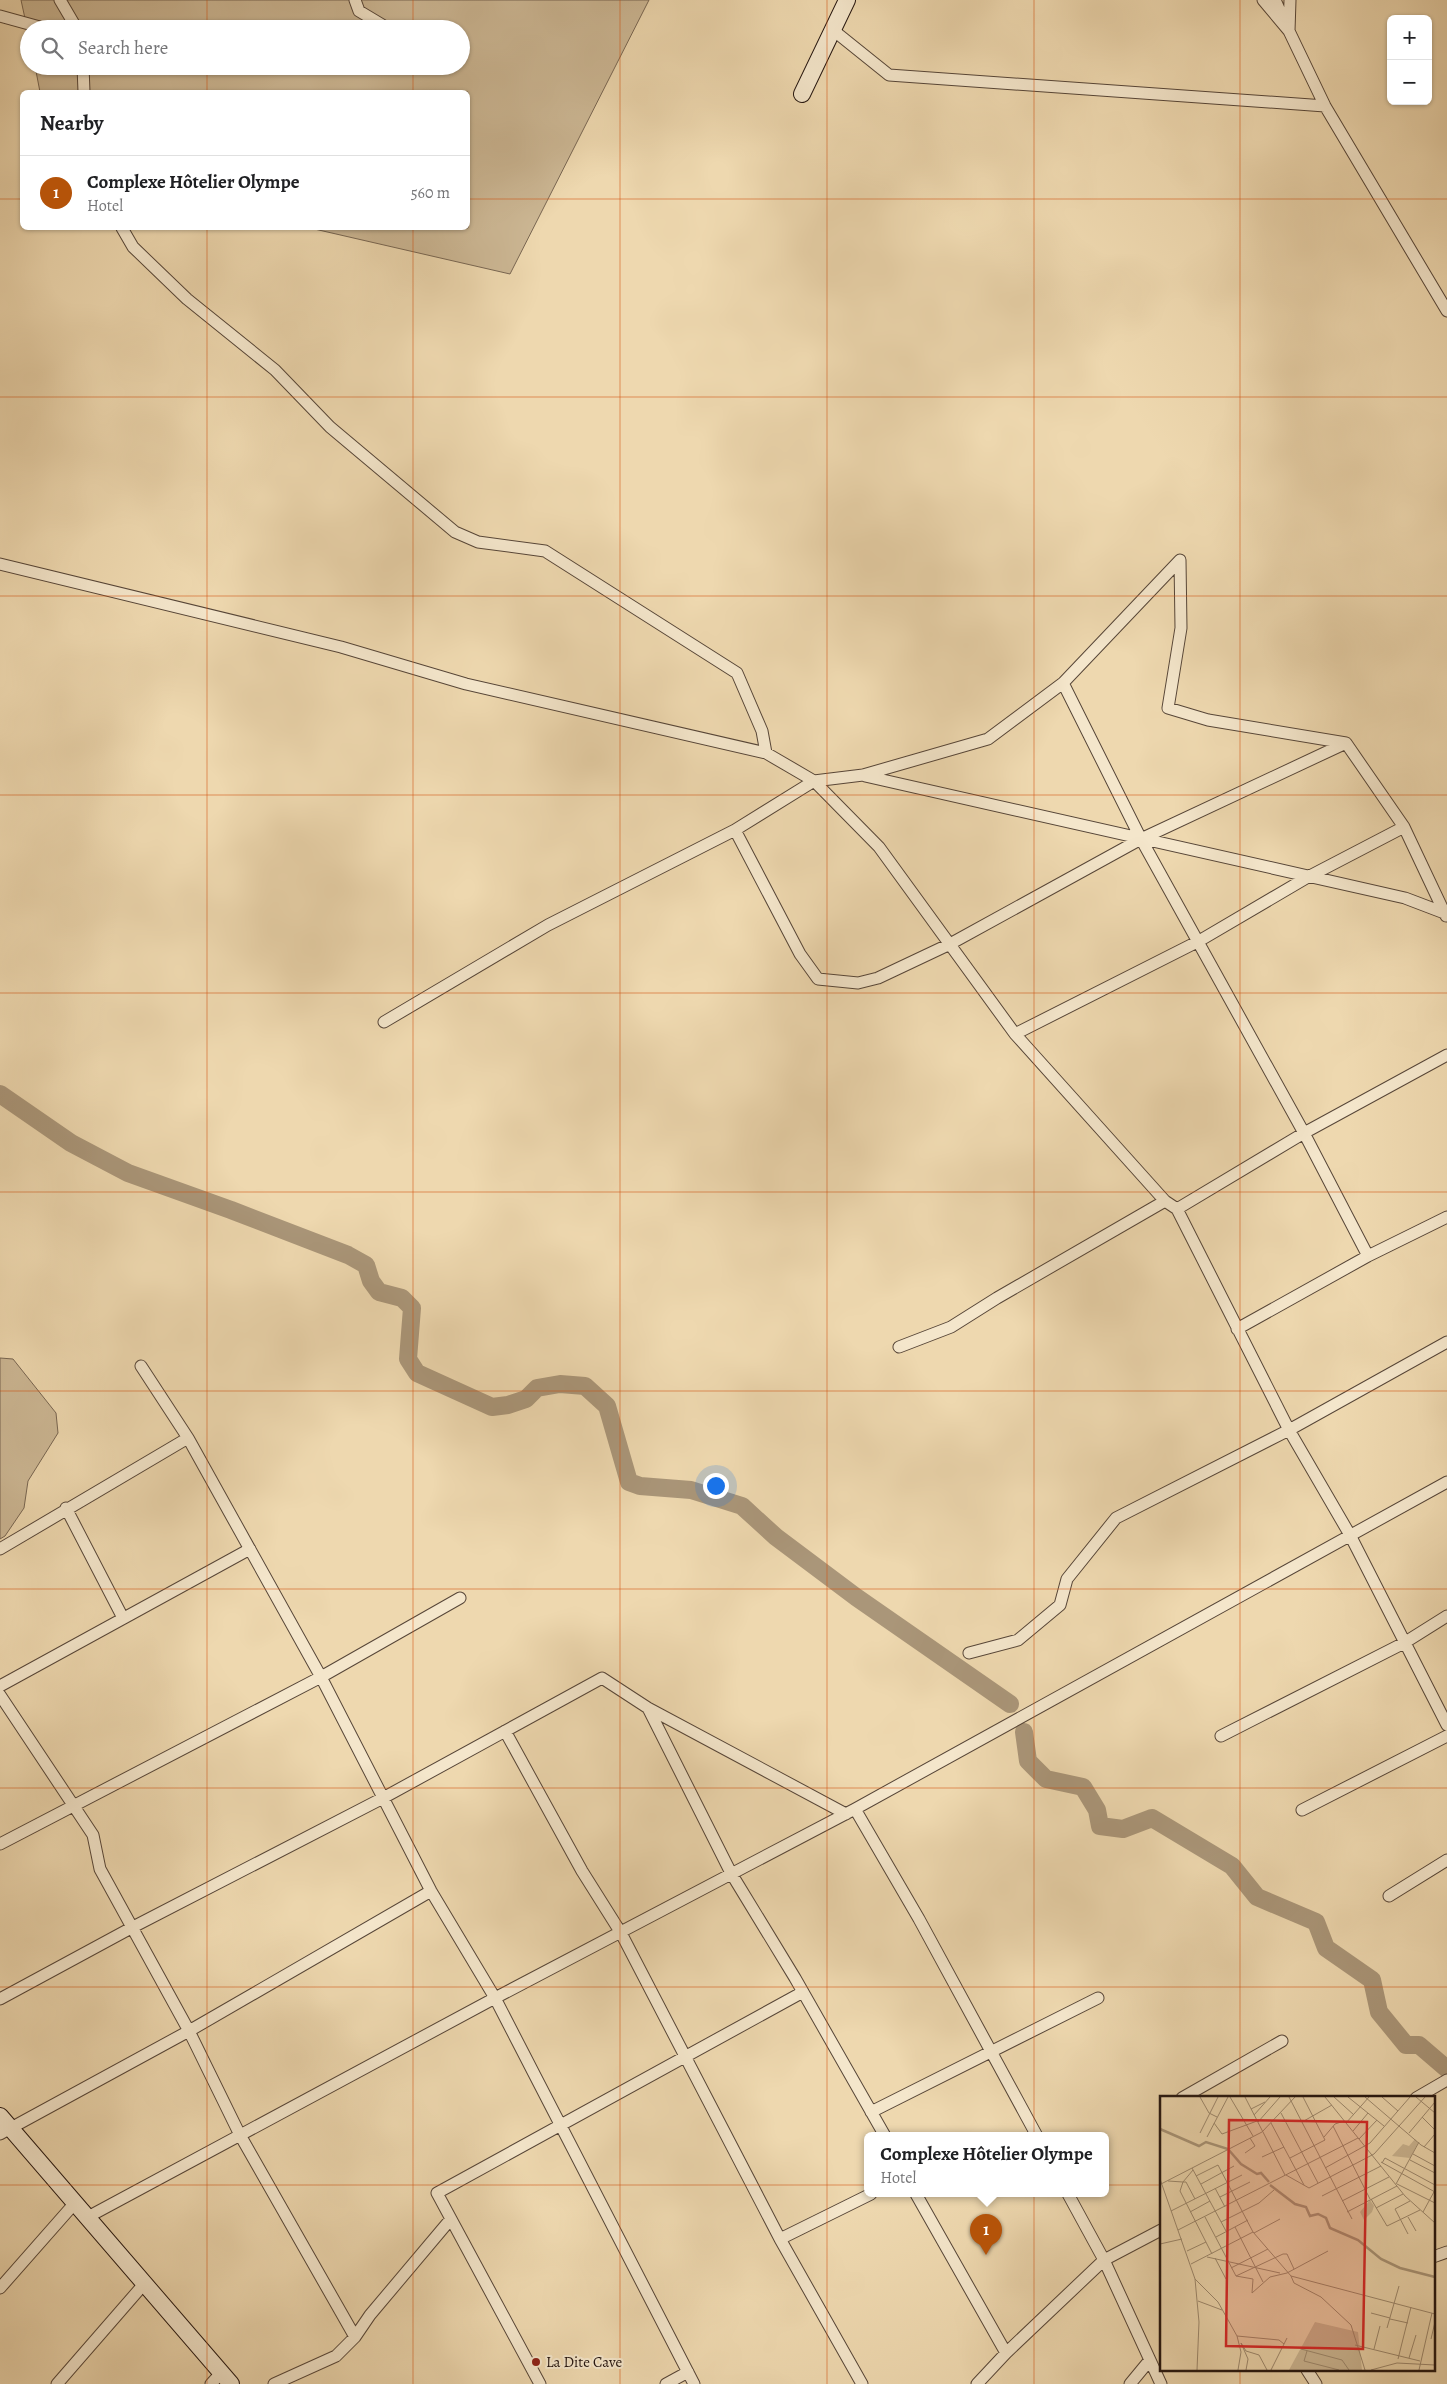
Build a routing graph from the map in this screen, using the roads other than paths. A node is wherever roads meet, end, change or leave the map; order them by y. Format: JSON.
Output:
{"nodes":[{"id":1,"x":60,"y":0,"type":"edge"},
{"id":2,"x":355,"y":0,"type":"edge"},
{"id":3,"x":847,"y":0,"type":"edge"},
{"id":4,"x":1263,"y":0,"type":"edge"},
{"id":5,"x":1275,"y":0,"type":"edge"},
{"id":6,"x":1290,"y":0,"type":"edge"},
{"id":7,"x":0,"y":16,"type":"edge"},
{"id":8,"x":72,"y":20,"type":"edge"},
{"id":9,"x":375,"y":20,"type":"edge"},
{"id":10,"x":20,"y":22,"type":"edge"},
{"id":11,"x":833,"y":30,"type":"junction"},
{"id":12,"x":1289,"y":31,"type":"junction"},
{"id":13,"x":83,"y":75,"type":"edge"},
{"id":14,"x":84,"y":90,"type":"edge"},
{"id":15,"x":802,"y":94,"type":"dead end"},
{"id":16,"x":1325,"y":106,"type":"junction"},
{"id":17,"x":123,"y":230,"type":"edge"},
{"id":18,"x":1447,"y":311,"type":"edge"},
{"id":19,"x":0,"y":564,"type":"edge"},
{"id":20,"x":1063,"y":682,"type":"junction"},
{"id":21,"x":1346,"y":743,"type":"junction"},
{"id":22,"x":766,"y":753,"type":"junction"},
{"id":23,"x":863,"y":775,"type":"junction"},
{"id":24,"x":814,"y":781,"type":"junction"},
{"id":25,"x":1404,"y":828,"type":"junction"},
{"id":26,"x":735,"y":830,"type":"junction"},
{"id":27,"x":1141,"y":839,"type":"junction"},
{"id":28,"x":1308,"y":878,"type":"junction"},
{"id":29,"x":1446,"y":915,"type":"edge"},
{"id":30,"x":1199,"y":941,"type":"junction"},
{"id":31,"x":950,"y":944,"type":"junction"},
{"id":32,"x":384,"y":1022,"type":"dead end"},
{"id":33,"x":1015,"y":1034,"type":"junction"},
{"id":34,"x":1447,"y":1055,"type":"edge"},
{"id":35,"x":1304,"y":1133,"type":"junction"},
{"id":36,"x":1165,"y":1201,"type":"junction"},
{"id":37,"x":1177,"y":1209,"type":"junction"},
{"id":38,"x":1447,"y":1217,"type":"edge"},
{"id":39,"x":1368,"y":1256,"type":"junction"},
{"id":40,"x":1237,"y":1329,"type":"junction"},
{"id":41,"x":1447,"y":1342,"type":"edge"},
{"id":42,"x":898,"y":1347,"type":"dead end"},
{"id":43,"x":141,"y":1366,"type":"dead end"},
{"id":44,"x":1289,"y":1430,"type":"junction"},
{"id":45,"x":188,"y":1438,"type":"junction"},
{"id":46,"x":1447,"y":1482,"type":"edge"},
{"id":47,"x":66,"y":1508,"type":"junction"},
{"id":48,"x":1350,"y":1535,"type":"junction"},
{"id":49,"x":0,"y":1549,"type":"edge"},
{"id":50,"x":250,"y":1549,"type":"junction"},
{"id":51,"x":460,"y":1598,"type":"dead end"},
{"id":52,"x":1447,"y":1616,"type":"edge"},
{"id":53,"x":123,"y":1618,"type":"junction"},
{"id":54,"x":1404,"y":1643,"type":"junction"},
{"id":55,"x":969,"y":1653,"type":"dead end"},
{"id":56,"x":320,"y":1677,"type":"junction"},
{"id":57,"x":0,"y":1686,"type":"edge"},
{"id":58,"x":0,"y":1695,"type":"edge"},
{"id":59,"x":648,"y":1708,"type":"junction"},
{"id":60,"x":1447,"y":1725,"type":"edge"},
{"id":61,"x":505,"y":1731,"type":"junction"},
{"id":62,"x":1221,"y":1736,"type":"dead end"},
{"id":63,"x":1447,"y":1736,"type":"edge"},
{"id":64,"x":383,"y":1798,"type":"junction"},
{"id":65,"x":73,"y":1805,"type":"junction"},
{"id":66,"x":1302,"y":1810,"type":"dead end"},
{"id":67,"x":851,"y":1812,"type":"junction"},
{"id":68,"x":0,"y":1844,"type":"edge"},
{"id":69,"x":1447,"y":1860,"type":"edge"},
{"id":70,"x":731,"y":1873,"type":"junction"},
{"id":71,"x":431,"y":1891,"type":"junction"},
{"id":72,"x":1389,"y":1896,"type":"dead end"},
{"id":73,"x":133,"y":1927,"type":"junction"},
{"id":74,"x":621,"y":1933,"type":"junction"},
{"id":75,"x":803,"y":1992,"type":"junction"},
{"id":76,"x":495,"y":1998,"type":"junction"},
{"id":77,"x":1098,"y":1998,"type":"dead end"},
{"id":78,"x":0,"y":1999,"type":"edge"},
{"id":79,"x":189,"y":2030,"type":"junction"},
{"id":80,"x":1282,"y":2041,"type":"dead end"},
{"id":81,"x":990,"y":2050,"type":"junction"},
{"id":82,"x":685,"y":2057,"type":"junction"},
{"id":83,"x":1447,"y":2080,"type":"edge"},
{"id":84,"x":1186,"y":2096,"type":"edge"},
{"id":85,"x":1419,"y":2096,"type":"edge"},
{"id":86,"x":872,"y":2112,"type":"junction"},
{"id":87,"x":3,"y":2126,"type":"edge"},
{"id":88,"x":561,"y":2126,"type":"junction"},
{"id":89,"x":883,"y":2132,"type":"edge"},
{"id":90,"x":1035,"y":2132,"type":"edge"},
{"id":91,"x":240,"y":2135,"type":"junction"},
{"id":92,"x":864,"y":2197,"type":"edge"},
{"id":93,"x":918,"y":2197,"type":"edge"},
{"id":94,"x":1070,"y":2197,"type":"edge"},
{"id":95,"x":74,"y":2204,"type":"junction"},
{"id":96,"x":86,"y":2218,"type":"junction"},
{"id":97,"x":450,"y":2220,"type":"junction"},
{"id":98,"x":1160,"y":2231,"type":"edge"},
{"id":99,"x":780,"y":2239,"type":"junction"},
{"id":100,"x":1447,"y":2252,"type":"edge"},
{"id":101,"x":1434,"y":2257,"type":"edge"},
{"id":102,"x":1104,"y":2260,"type":"junction"},
{"id":103,"x":144,"y":2284,"type":"junction"},
{"id":104,"x":0,"y":2288,"type":"edge"},
{"id":105,"x":355,"y":2337,"type":"junction"},
{"id":106,"x":1006,"y":2353,"type":"junction"},
{"id":107,"x":1150,"y":2361,"type":"junction"},
{"id":108,"x":688,"y":2372,"type":"junction"},
{"id":109,"x":1308,"y":2372,"type":"edge"},
{"id":110,"x":1160,"y":2376,"type":"edge"},
{"id":111,"x":222,"y":2380,"type":"edge"},
{"id":112,"x":57,"y":2384,"type":"edge"},
{"id":113,"x":274,"y":2384,"type":"edge"},
{"id":114,"x":540,"y":2384,"type":"edge"},
{"id":115,"x":666,"y":2384,"type":"edge"},
{"id":116,"x":694,"y":2384,"type":"edge"},
{"id":117,"x":862,"y":2384,"type":"edge"},
{"id":118,"x":977,"y":2384,"type":"edge"},
{"id":119,"x":1130,"y":2384,"type":"edge"},
{"id":120,"x":1316,"y":2384,"type":"edge"}],
"edges":[{"from":1,"to":8,"type":"street"},
{"from":2,"to":9,"type":"street"},
{"from":3,"to":11,"type":"main road"},
{"from":4,"to":12,"type":"street"},
{"from":5,"to":12,"type":"street"},
{"from":6,"to":12,"type":"street"},
{"from":7,"to":10,"type":"street"},
{"from":11,"to":15,"type":"main road"},
{"from":11,"to":16,"type":"street"},
{"from":12,"to":16,"type":"street"},
{"from":13,"to":14,"type":"street"},
{"from":16,"to":18,"type":"street"},
{"from":17,"to":22,"type":"street"},
{"from":19,"to":22,"type":"street"},
{"from":20,"to":21,"type":"street"},
{"from":20,"to":23,"type":"street"},
{"from":20,"to":27,"type":"street"},
{"from":21,"to":25,"type":"street"},
{"from":21,"to":27,"type":"street"},
{"from":22,"to":24,"type":"street"},
{"from":23,"to":24,"type":"street"},
{"from":23,"to":27,"type":"street"},
{"from":24,"to":26,"type":"street"},
{"from":24,"to":31,"type":"street"},
{"from":25,"to":28,"type":"street"},
{"from":25,"to":29,"type":"street"},
{"from":26,"to":31,"type":"street"},
{"from":26,"to":32,"type":"street"},
{"from":27,"to":28,"type":"street"},
{"from":27,"to":30,"type":"street"},
{"from":27,"to":31,"type":"street"},
{"from":28,"to":29,"type":"street"},
{"from":28,"to":30,"type":"street"},
{"from":30,"to":33,"type":"street"},
{"from":30,"to":35,"type":"street"},
{"from":31,"to":33,"type":"street"},
{"from":33,"to":36,"type":"street"},
{"from":34,"to":35,"type":"street"},
{"from":35,"to":37,"type":"street"},
{"from":35,"to":39,"type":"street"},
{"from":36,"to":37,"type":"street"},
{"from":36,"to":42,"type":"street"},
{"from":37,"to":40,"type":"street"},
{"from":38,"to":39,"type":"street"},
{"from":39,"to":40,"type":"street"},
{"from":40,"to":44,"type":"street"},
{"from":41,"to":44,"type":"street"},
{"from":43,"to":45,"type":"street"},
{"from":44,"to":48,"type":"street"},
{"from":44,"to":55,"type":"street"},
{"from":45,"to":47,"type":"street"},
{"from":45,"to":50,"type":"street"},
{"from":46,"to":48,"type":"street"},
{"from":47,"to":49,"type":"street"},
{"from":47,"to":53,"type":"street"},
{"from":48,"to":54,"type":"street"},
{"from":48,"to":67,"type":"street"},
{"from":50,"to":53,"type":"street"},
{"from":50,"to":56,"type":"street"},
{"from":51,"to":56,"type":"street"},
{"from":52,"to":54,"type":"street"},
{"from":53,"to":57,"type":"street"},
{"from":54,"to":60,"type":"street"},
{"from":54,"to":62,"type":"street"},
{"from":56,"to":64,"type":"street"},
{"from":56,"to":65,"type":"street"},
{"from":58,"to":65,"type":"street"},
{"from":59,"to":61,"type":"street"},
{"from":59,"to":67,"type":"street"},
{"from":59,"to":70,"type":"street"},
{"from":61,"to":64,"type":"street"},
{"from":61,"to":74,"type":"street"},
{"from":63,"to":66,"type":"street"},
{"from":64,"to":71,"type":"street"},
{"from":64,"to":73,"type":"street"},
{"from":65,"to":68,"type":"street"},
{"from":65,"to":73,"type":"street"},
{"from":67,"to":70,"type":"street"},
{"from":67,"to":81,"type":"street"},
{"from":69,"to":72,"type":"street"},
{"from":70,"to":74,"type":"street"},
{"from":70,"to":75,"type":"street"},
{"from":71,"to":76,"type":"street"},
{"from":71,"to":79,"type":"street"},
{"from":73,"to":78,"type":"street"},
{"from":73,"to":79,"type":"street"},
{"from":74,"to":76,"type":"street"},
{"from":74,"to":82,"type":"street"},
{"from":75,"to":82,"type":"street"},
{"from":75,"to":86,"type":"street"},
{"from":76,"to":88,"type":"street"},
{"from":76,"to":91,"type":"street"},
{"from":77,"to":81,"type":"street"},
{"from":79,"to":87,"type":"street"},
{"from":79,"to":91,"type":"street"},
{"from":80,"to":84,"type":"street"},
{"from":81,"to":86,"type":"street"},
{"from":81,"to":90,"type":"street"},
{"from":82,"to":88,"type":"street"},
{"from":82,"to":99,"type":"street"},
{"from":83,"to":85,"type":"street"},
{"from":86,"to":89,"type":"street"},
{"from":87,"to":95,"type":"main road"},
{"from":88,"to":97,"type":"street"},
{"from":88,"to":108,"type":"street"},
{"from":91,"to":96,"type":"street"},
{"from":91,"to":105,"type":"street"},
{"from":92,"to":99,"type":"street"},
{"from":93,"to":106,"type":"street"},
{"from":94,"to":102,"type":"street"},
{"from":95,"to":96,"type":"main road"},
{"from":95,"to":104,"type":"street"},
{"from":96,"to":103,"type":"main road"},
{"from":97,"to":105,"type":"street"},
{"from":97,"to":114,"type":"street"},
{"from":98,"to":102,"type":"street"},
{"from":99,"to":117,"type":"street"},
{"from":100,"to":101,"type":"street"},
{"from":102,"to":106,"type":"street"},
{"from":102,"to":107,"type":"street"},
{"from":103,"to":111,"type":"main road"},
{"from":103,"to":112,"type":"street"},
{"from":105,"to":113,"type":"street"},
{"from":106,"to":118,"type":"street"},
{"from":107,"to":110,"type":"street"},
{"from":107,"to":119,"type":"street"},
{"from":108,"to":115,"type":"street"},
{"from":108,"to":116,"type":"street"},
{"from":109,"to":120,"type":"street"}]}
